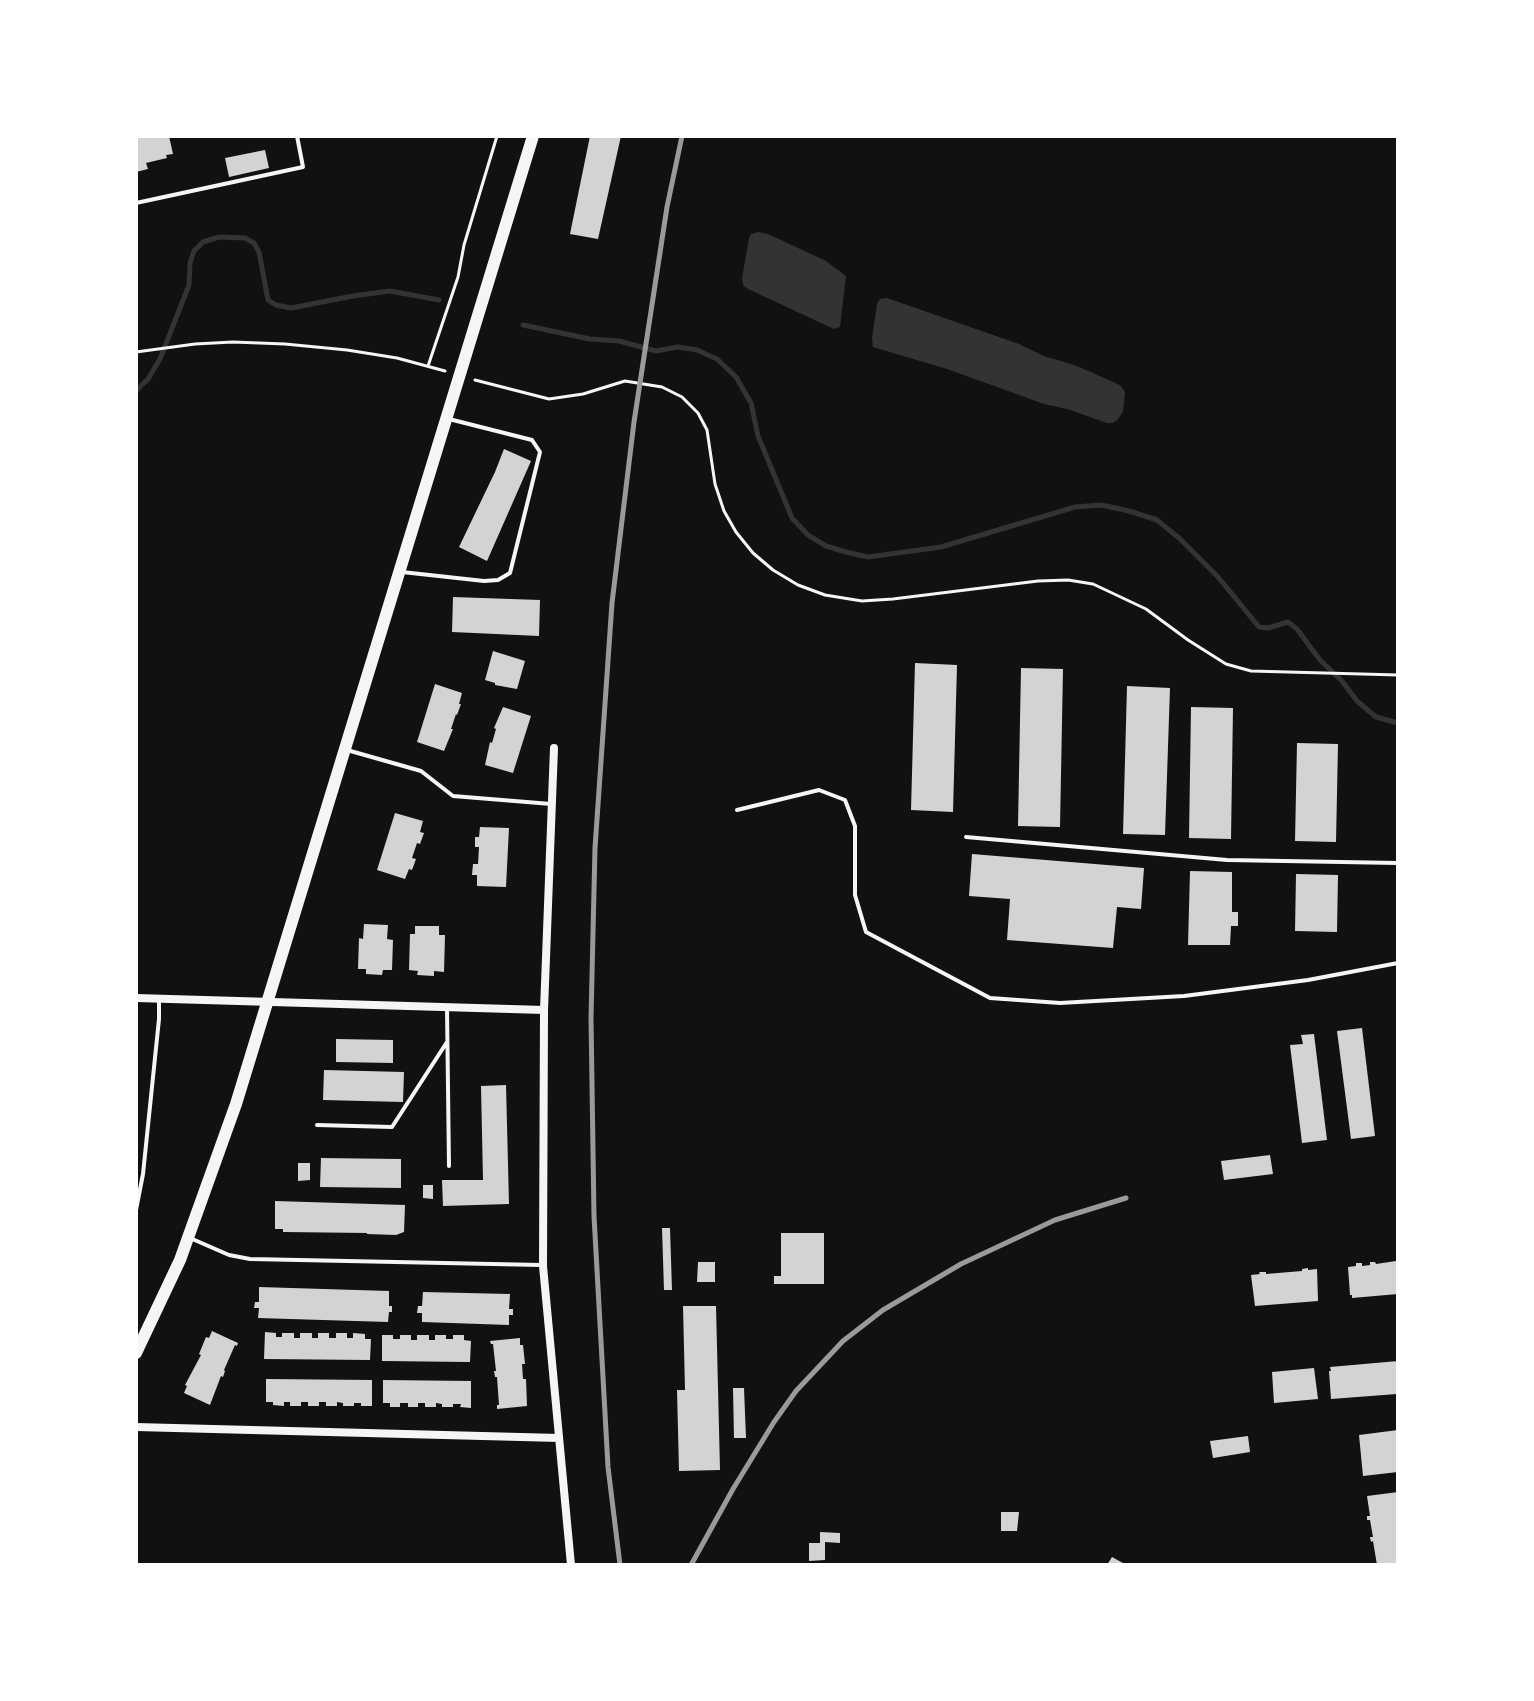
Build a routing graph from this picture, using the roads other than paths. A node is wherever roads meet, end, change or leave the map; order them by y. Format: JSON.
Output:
{"nodes":[{"id":1,"x":297,"y":136,"type":"edge"},
{"id":2,"x":533,"y":136,"type":"edge"},
{"id":3,"x":136,"y":203,"type":"edge"},
{"id":4,"x":446,"y":419,"type":"junction"},
{"id":5,"x":400,"y":572,"type":"junction"},
{"id":6,"x":554,"y":748,"type":"dead end"},
{"id":7,"x":345,"y":750,"type":"junction"},
{"id":8,"x":552,"y":804,"type":"junction"},
{"id":9,"x":737,"y":810,"type":"dead end"},
{"id":10,"x":966,"y":837,"type":"dead end"},
{"id":11,"x":1398,"y":863,"type":"edge"},
{"id":12,"x":1398,"y":963,"type":"edge"},
{"id":13,"x":136,"y":998,"type":"edge"},
{"id":14,"x":159,"y":999,"type":"junction"},
{"id":15,"x":267,"y":1001,"type":"junction"},
{"id":16,"x":447,"y":1007,"type":"junction"},
{"id":17,"x":544,"y":1010,"type":"junction"},
{"id":18,"x":447,"y":1042,"type":"junction"},
{"id":19,"x":317,"y":1125,"type":"dead end"},
{"id":20,"x":449,"y":1166,"type":"dead end"},
{"id":21,"x":136,"y":1210,"type":"edge"},
{"id":22,"x":188,"y":1237,"type":"junction"},
{"id":23,"x":543,"y":1266,"type":"junction"},
{"id":24,"x":136,"y":1353,"type":"edge"},
{"id":25,"x":136,"y":1427,"type":"edge"},
{"id":26,"x":559,"y":1438,"type":"junction"},
{"id":27,"x":571,"y":1565,"type":"edge"}],
"edges":[{"from":1,"to":3,"type":"lane"},
{"from":2,"to":4,"type":"main road"},
{"from":4,"to":5,"type":"main road"},
{"from":4,"to":5,"type":"lane"},
{"from":5,"to":7,"type":"main road"},
{"from":6,"to":8,"type":"street"},
{"from":7,"to":8,"type":"lane"},
{"from":7,"to":15,"type":"main road"},
{"from":8,"to":17,"type":"street"},
{"from":9,"to":12,"type":"lane"},
{"from":10,"to":11,"type":"lane"},
{"from":13,"to":14,"type":"street"},
{"from":14,"to":15,"type":"street"},
{"from":14,"to":21,"type":"lane"},
{"from":15,"to":16,"type":"street"},
{"from":15,"to":22,"type":"main road"},
{"from":16,"to":17,"type":"street"},
{"from":16,"to":18,"type":"lane"},
{"from":17,"to":23,"type":"street"},
{"from":18,"to":19,"type":"lane"},
{"from":18,"to":20,"type":"lane"},
{"from":22,"to":23,"type":"lane"},
{"from":22,"to":24,"type":"main road"},
{"from":23,"to":26,"type":"street"},
{"from":25,"to":26,"type":"street"},
{"from":26,"to":27,"type":"street"}]}
